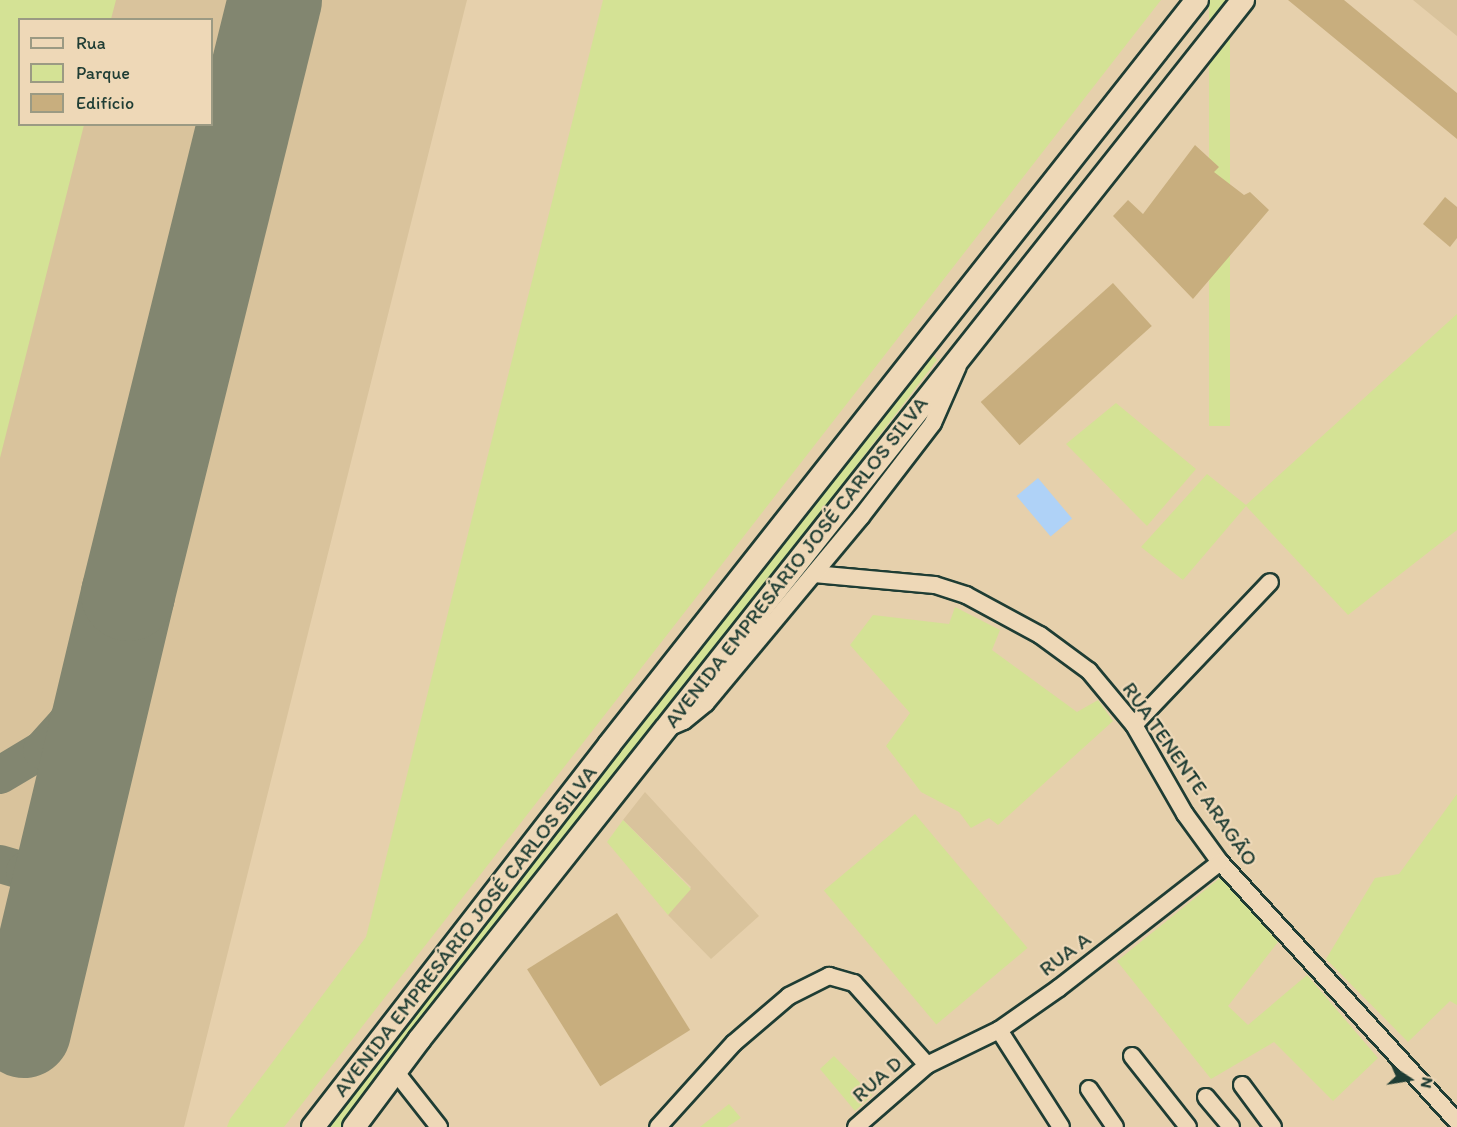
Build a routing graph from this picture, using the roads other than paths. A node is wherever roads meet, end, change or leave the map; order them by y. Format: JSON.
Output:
{"nodes":[{"id":1,"x":1197,"y":0,"type":"edge"},
{"id":2,"x":1243,"y":0,"type":"edge"},
{"id":3,"x":931,"y":337,"type":"junction"},
{"id":4,"x":958,"y":358,"type":"junction"},
{"id":5,"x":852,"y":491,"type":"junction"},
{"id":6,"x":870,"y":506,"type":"junction"},
{"id":7,"x":814,"y":574,"type":"junction"},
{"id":8,"x":1270,"y":582,"type":"dead end"},
{"id":9,"x":1134,"y":725,"type":"junction"},
{"id":10,"x":664,"y":729,"type":"junction"},
{"id":11,"x":1220,"y":862,"type":"junction"},
{"id":12,"x":999,"y":1030,"type":"junction"},
{"id":13,"x":1132,"y":1056,"type":"dead end"},
{"id":14,"x":927,"y":1065,"type":"junction"},
{"id":15,"x":395,"y":1071,"type":"junction"},
{"id":16,"x":1242,"y":1084,"type":"dead end"},
{"id":17,"x":1089,"y":1089,"type":"dead end"},
{"id":18,"x":1206,"y":1097,"type":"dead end"},
{"id":19,"x":1454,"y":1112,"type":"edge"},
{"id":20,"x":361,"y":1123,"type":"edge"},
{"id":21,"x":663,"y":1125,"type":"edge"},
{"id":22,"x":313,"y":1127,"type":"edge"},
{"id":23,"x":439,"y":1127,"type":"edge"},
{"id":24,"x":856,"y":1127,"type":"edge"},
{"id":25,"x":1061,"y":1127,"type":"edge"},
{"id":26,"x":1115,"y":1127,"type":"edge"},
{"id":27,"x":1188,"y":1127,"type":"edge"},
{"id":28,"x":1231,"y":1127,"type":"edge"},
{"id":29,"x":1273,"y":1127,"type":"edge"}],
"edges":[{"from":1,"to":3,"type":"main road","name":"AVENIDA EMPRESÁRIO JOSÉ CARLOS SILVA"},
{"from":2,"to":4,"type":"main road","name":"AVENIDA EMPRESÁRIO JOSÉ CARLOS SILVA"},
{"from":3,"to":4,"type":"main road"},
{"from":3,"to":22,"type":"main road","name":"AVENIDA EMPRESÁRIO JOSÉ CARLOS SILVA"},
{"from":4,"to":5,"type":"main road","name":"AVENIDA EMPRESÁRIO JOSÉ CARLOS SILVA"},
{"from":4,"to":6,"type":"street"},
{"from":5,"to":6,"type":"street"},
{"from":5,"to":10,"type":"main road","name":"AVENIDA EMPRESÁRIO JOSÉ CARLOS SILVA"},
{"from":6,"to":7,"type":"street"},
{"from":7,"to":9,"type":"street","name":"RUA TENENTE ARAGÃO"},
{"from":7,"to":10,"type":"street"},
{"from":8,"to":9,"type":"street"},
{"from":9,"to":11,"type":"street","name":"RUA TENENTE ARAGÃO"},
{"from":10,"to":15,"type":"main road","name":"AVENIDA EMPRESÁRIO JOSÉ CARLOS SILVA"},
{"from":11,"to":12,"type":"street","name":"RUA A"},
{"from":11,"to":19,"type":"street","name":"RUA TENENTE ARAGÃO"},
{"from":12,"to":14,"type":"street","name":"RUA A"},
{"from":12,"to":25,"type":"street"},
{"from":13,"to":27,"type":"street"},
{"from":14,"to":21,"type":"street"},
{"from":14,"to":24,"type":"street","name":"RUA D"},
{"from":15,"to":20,"type":"main road","name":"AVENIDA EMPRESÁRIO JOSÉ CARLOS SILVA"},
{"from":15,"to":23,"type":"street"},
{"from":16,"to":29,"type":"street"},
{"from":17,"to":26,"type":"street"},
{"from":18,"to":28,"type":"street"}]}
